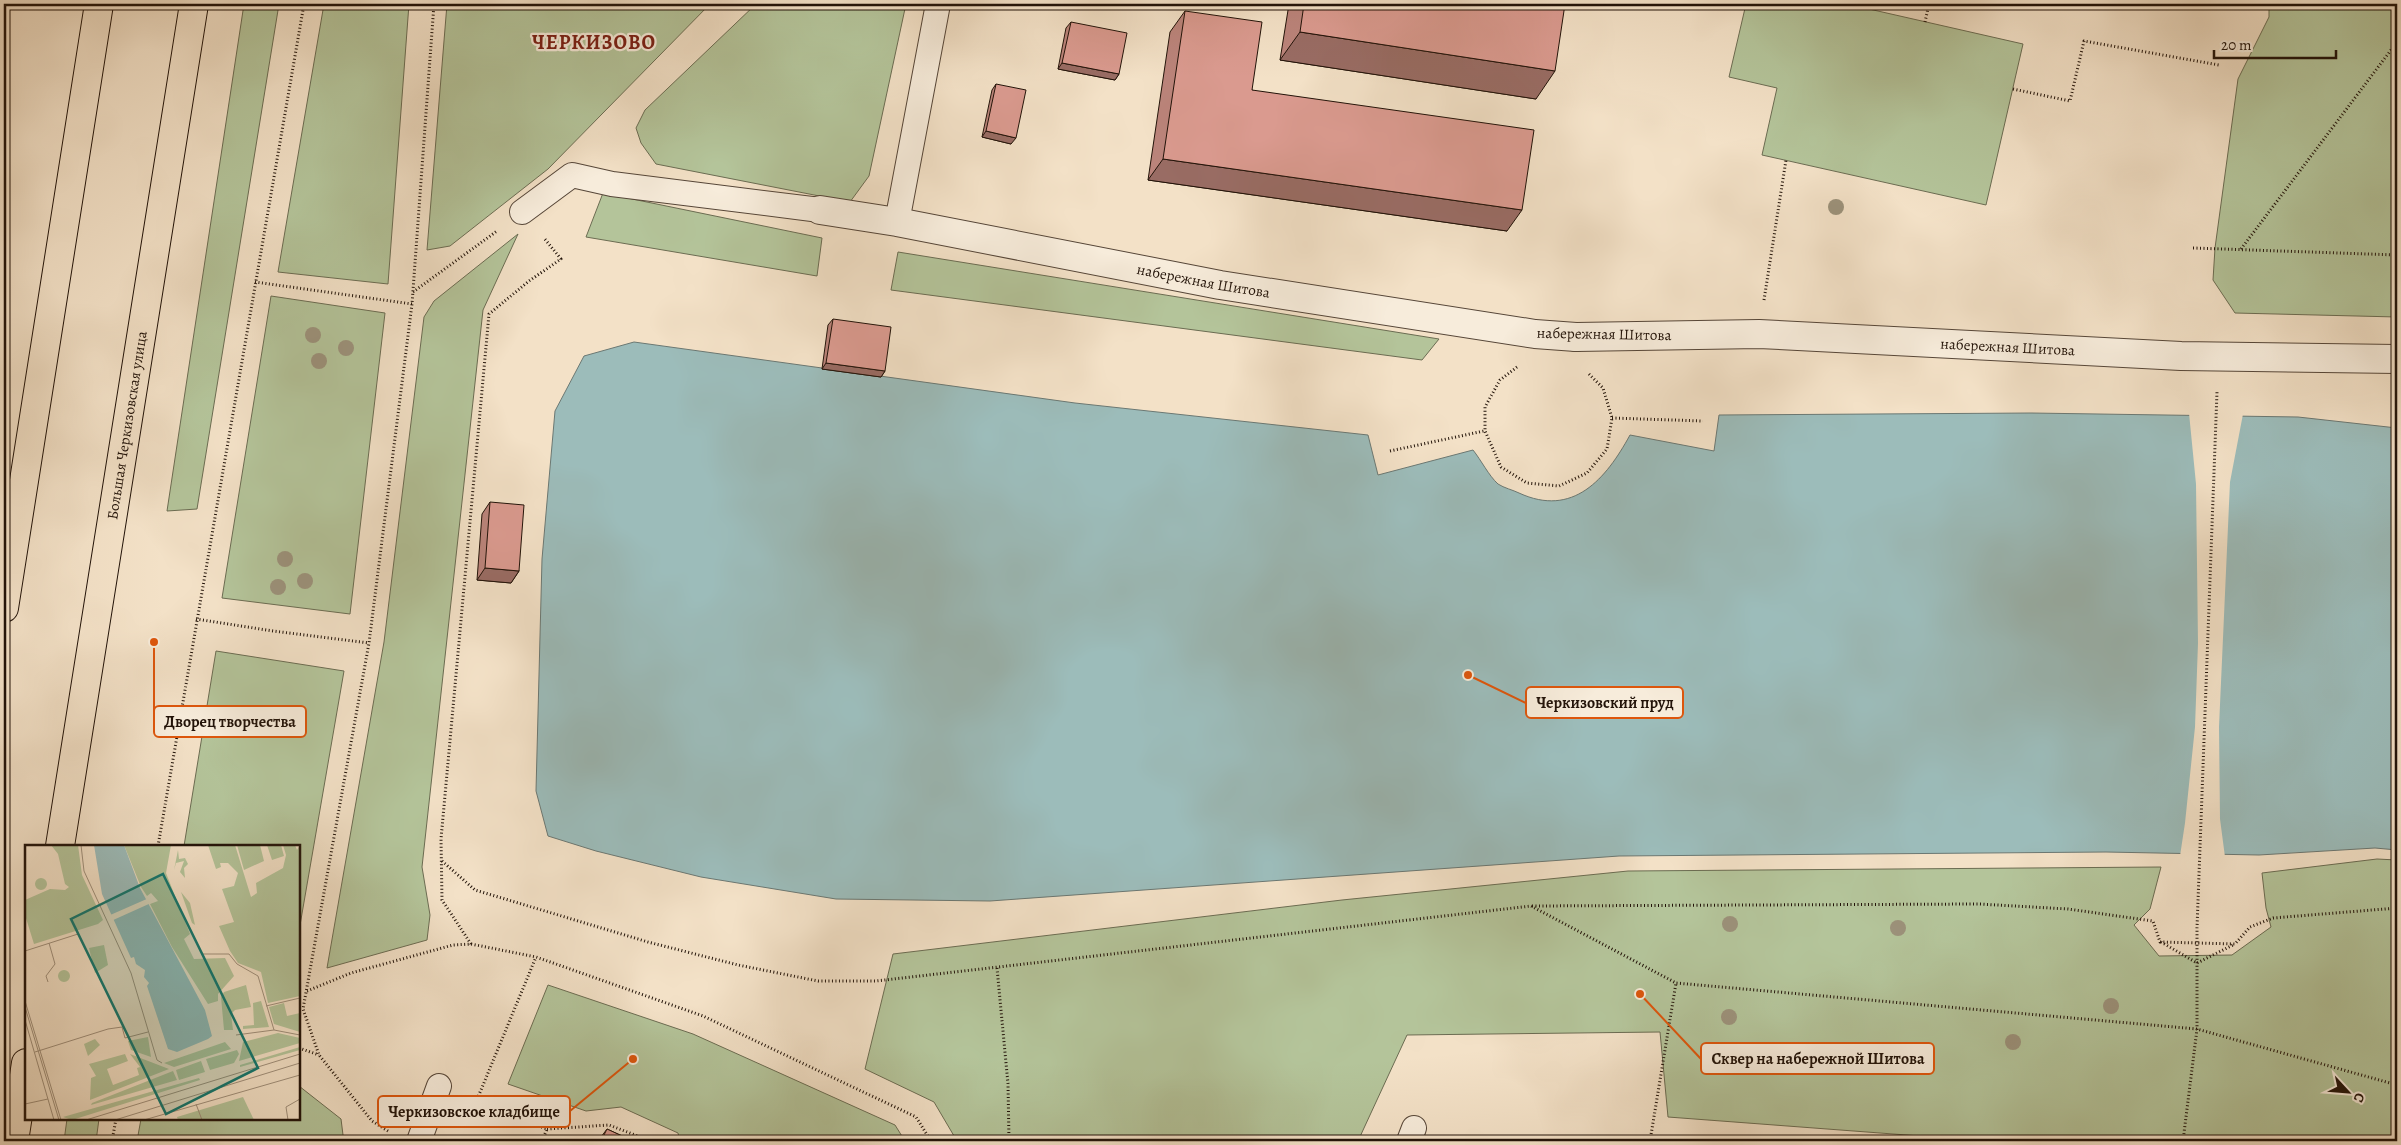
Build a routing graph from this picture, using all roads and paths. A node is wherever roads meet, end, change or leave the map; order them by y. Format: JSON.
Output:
{"nodes":[{"id":1,"x":99,"y":4,"type":"edge"},
{"id":2,"x":194,"y":4,"type":"edge"},
{"id":3,"x":304,"y":4,"type":"edge"},
{"id":4,"x":434,"y":4,"type":"edge"},
{"id":5,"x":938,"y":4,"type":"edge"},
{"id":6,"x":1929,"y":4,"type":"edge"},
{"id":7,"x":1926,"y":22,"type":"dead end"},
{"id":8,"x":2397,"y":42,"type":"edge"},
{"id":9,"x":2218,"y":65,"type":"dead end"},
{"id":10,"x":2013,"y":89,"type":"dead end"},
{"id":11,"x":1786,"y":160,"type":"dead end"},
{"id":12,"x":820,"y":210,"type":"joint"},
{"id":13,"x":522,"y":212,"type":"joint"},
{"id":14,"x":897,"y":222,"type":"junction"},
{"id":15,"x":2193,"y":248,"type":"dead end"},
{"id":16,"x":2241,"y":249,"type":"junction"},
{"id":17,"x":2397,"y":255,"type":"edge"},
{"id":18,"x":562,"y":259,"type":"dead end"},
{"id":19,"x":255,"y":282,"type":"junction"},
{"id":20,"x":412,"y":292,"type":"junction"},
{"id":21,"x":412,"y":304,"type":"junction"},
{"id":22,"x":1759,"y":334,"type":"junction"},
{"id":23,"x":2397,"y":359,"type":"edge"},
{"id":24,"x":1522,"y":363,"type":"dead end"},
{"id":25,"x":1586,"y":370,"type":"dead end"},
{"id":26,"x":2218,"y":382,"type":"dead end"},
{"id":27,"x":1612,"y":418,"type":"junction"},
{"id":28,"x":1703,"y":421,"type":"dead end"},
{"id":29,"x":1484,"y":431,"type":"junction"},
{"id":30,"x":1390,"y":451,"type":"dead end"},
{"id":31,"x":4,"y":608,"type":"edge"},
{"id":32,"x":196,"y":619,"type":"junction"},
{"id":33,"x":368,"y":644,"type":"junction"},
{"id":34,"x":60,"y":845,"type":"edge"},
{"id":35,"x":158,"y":845,"type":"edge"},
{"id":36,"x":442,"y":860,"type":"junction"},
{"id":37,"x":1531,"y":906,"type":"junction"},
{"id":38,"x":2397,"y":908,"type":"edge"},
{"id":39,"x":2160,"y":942,"type":"junction"},
{"id":40,"x":471,"y":944,"type":"junction"},
{"id":41,"x":2197,"y":944,"type":"junction"},
{"id":42,"x":2235,"y":944,"type":"junction"},
{"id":43,"x":536,"y":957,"type":"junction"},
{"id":44,"x":2197,"y":962,"type":"junction"},
{"id":45,"x":997,"y":968,"type":"junction"},
{"id":46,"x":1676,"y":983,"type":"junction"},
{"id":47,"x":306,"y":991,"type":"junction"},
{"id":48,"x":2197,"y":1029,"type":"junction"},
{"id":49,"x":300,"y":1048,"type":"edge"},
{"id":50,"x":495,"y":1055,"type":"dead end"},
{"id":51,"x":319,"y":1056,"type":"junction"},
{"id":52,"x":25,"y":1070,"type":"edge"},
{"id":53,"x":2397,"y":1085,"type":"edge"},
{"id":54,"x":439,"y":1086,"type":"dead end"},
{"id":55,"x":476,"y":1102,"type":"dead end"},
{"id":56,"x":116,"y":1120,"type":"edge"},
{"id":57,"x":547,"y":1129,"type":"junction"},
{"id":58,"x":389,"y":1131,"type":"dead end"},
{"id":59,"x":14,"y":1141,"type":"edge"},
{"id":60,"x":112,"y":1141,"type":"edge"},
{"id":61,"x":419,"y":1141,"type":"edge"},
{"id":62,"x":542,"y":1141,"type":"edge"},
{"id":63,"x":651,"y":1141,"type":"edge"},
{"id":64,"x":931,"y":1141,"type":"edge"},
{"id":65,"x":1009,"y":1141,"type":"edge"},
{"id":66,"x":1650,"y":1141,"type":"edge"},
{"id":67,"x":2183,"y":1141,"type":"edge"}],
"edges":[{"from":1,"to":31,"type":"main road"},
{"from":2,"to":34,"type":"main road","name":"Большая Черкизовская улица"},
{"from":3,"to":19,"type":"path"},
{"from":4,"to":20,"type":"path"},
{"from":5,"to":14,"type":"lane"},
{"from":6,"to":7,"type":"path"},
{"from":8,"to":16,"type":"path"},
{"from":9,"to":10,"type":"path"},
{"from":11,"to":22,"type":"path"},
{"from":12,"to":13,"type":"lane"},
{"from":12,"to":14,"type":"street","name":"набережная Шитова"},
{"from":13,"to":20,"type":"path"},
{"from":14,"to":22,"type":"street","name":"набережная Шитова"},
{"from":15,"to":16,"type":"path"},
{"from":16,"to":17,"type":"path"},
{"from":18,"to":36,"type":"path"},
{"from":19,"to":21,"type":"path"},
{"from":19,"to":32,"type":"path"},
{"from":20,"to":21,"type":"path"},
{"from":21,"to":33,"type":"path"},
{"from":22,"to":23,"type":"street","name":"набережная Шитова"},
{"from":24,"to":29,"type":"path"},
{"from":25,"to":27,"type":"path"},
{"from":26,"to":41,"type":"path"},
{"from":27,"to":28,"type":"path"},
{"from":27,"to":29,"type":"path"},
{"from":29,"to":30,"type":"path"},
{"from":32,"to":33,"type":"path"},
{"from":32,"to":35,"type":"path"},
{"from":33,"to":47,"type":"path"},
{"from":36,"to":40,"type":"path"},
{"from":36,"to":45,"type":"path"},
{"from":37,"to":39,"type":"path"},
{"from":37,"to":45,"type":"path"},
{"from":37,"to":46,"type":"path"},
{"from":38,"to":42,"type":"path"},
{"from":39,"to":41,"type":"path"},
{"from":39,"to":44,"type":"path"},
{"from":40,"to":43,"type":"path"},
{"from":40,"to":47,"type":"path"},
{"from":41,"to":42,"type":"path"},
{"from":41,"to":44,"type":"path"},
{"from":42,"to":44,"type":"path"},
{"from":43,"to":50,"type":"path"},
{"from":43,"to":64,"type":"path"},
{"from":44,"to":48,"type":"path"},
{"from":45,"to":65,"type":"path"},
{"from":46,"to":48,"type":"path"},
{"from":46,"to":66,"type":"path"},
{"from":47,"to":51,"type":"path"},
{"from":48,"to":53,"type":"path"},
{"from":48,"to":67,"type":"path"},
{"from":49,"to":51,"type":"path"},
{"from":51,"to":58,"type":"path"},
{"from":52,"to":59,"type":"main road"},
{"from":54,"to":61,"type":"lane"},
{"from":55,"to":57,"type":"path"},
{"from":56,"to":60,"type":"path"},
{"from":57,"to":62,"type":"path"},
{"from":57,"to":63,"type":"path"}]}
